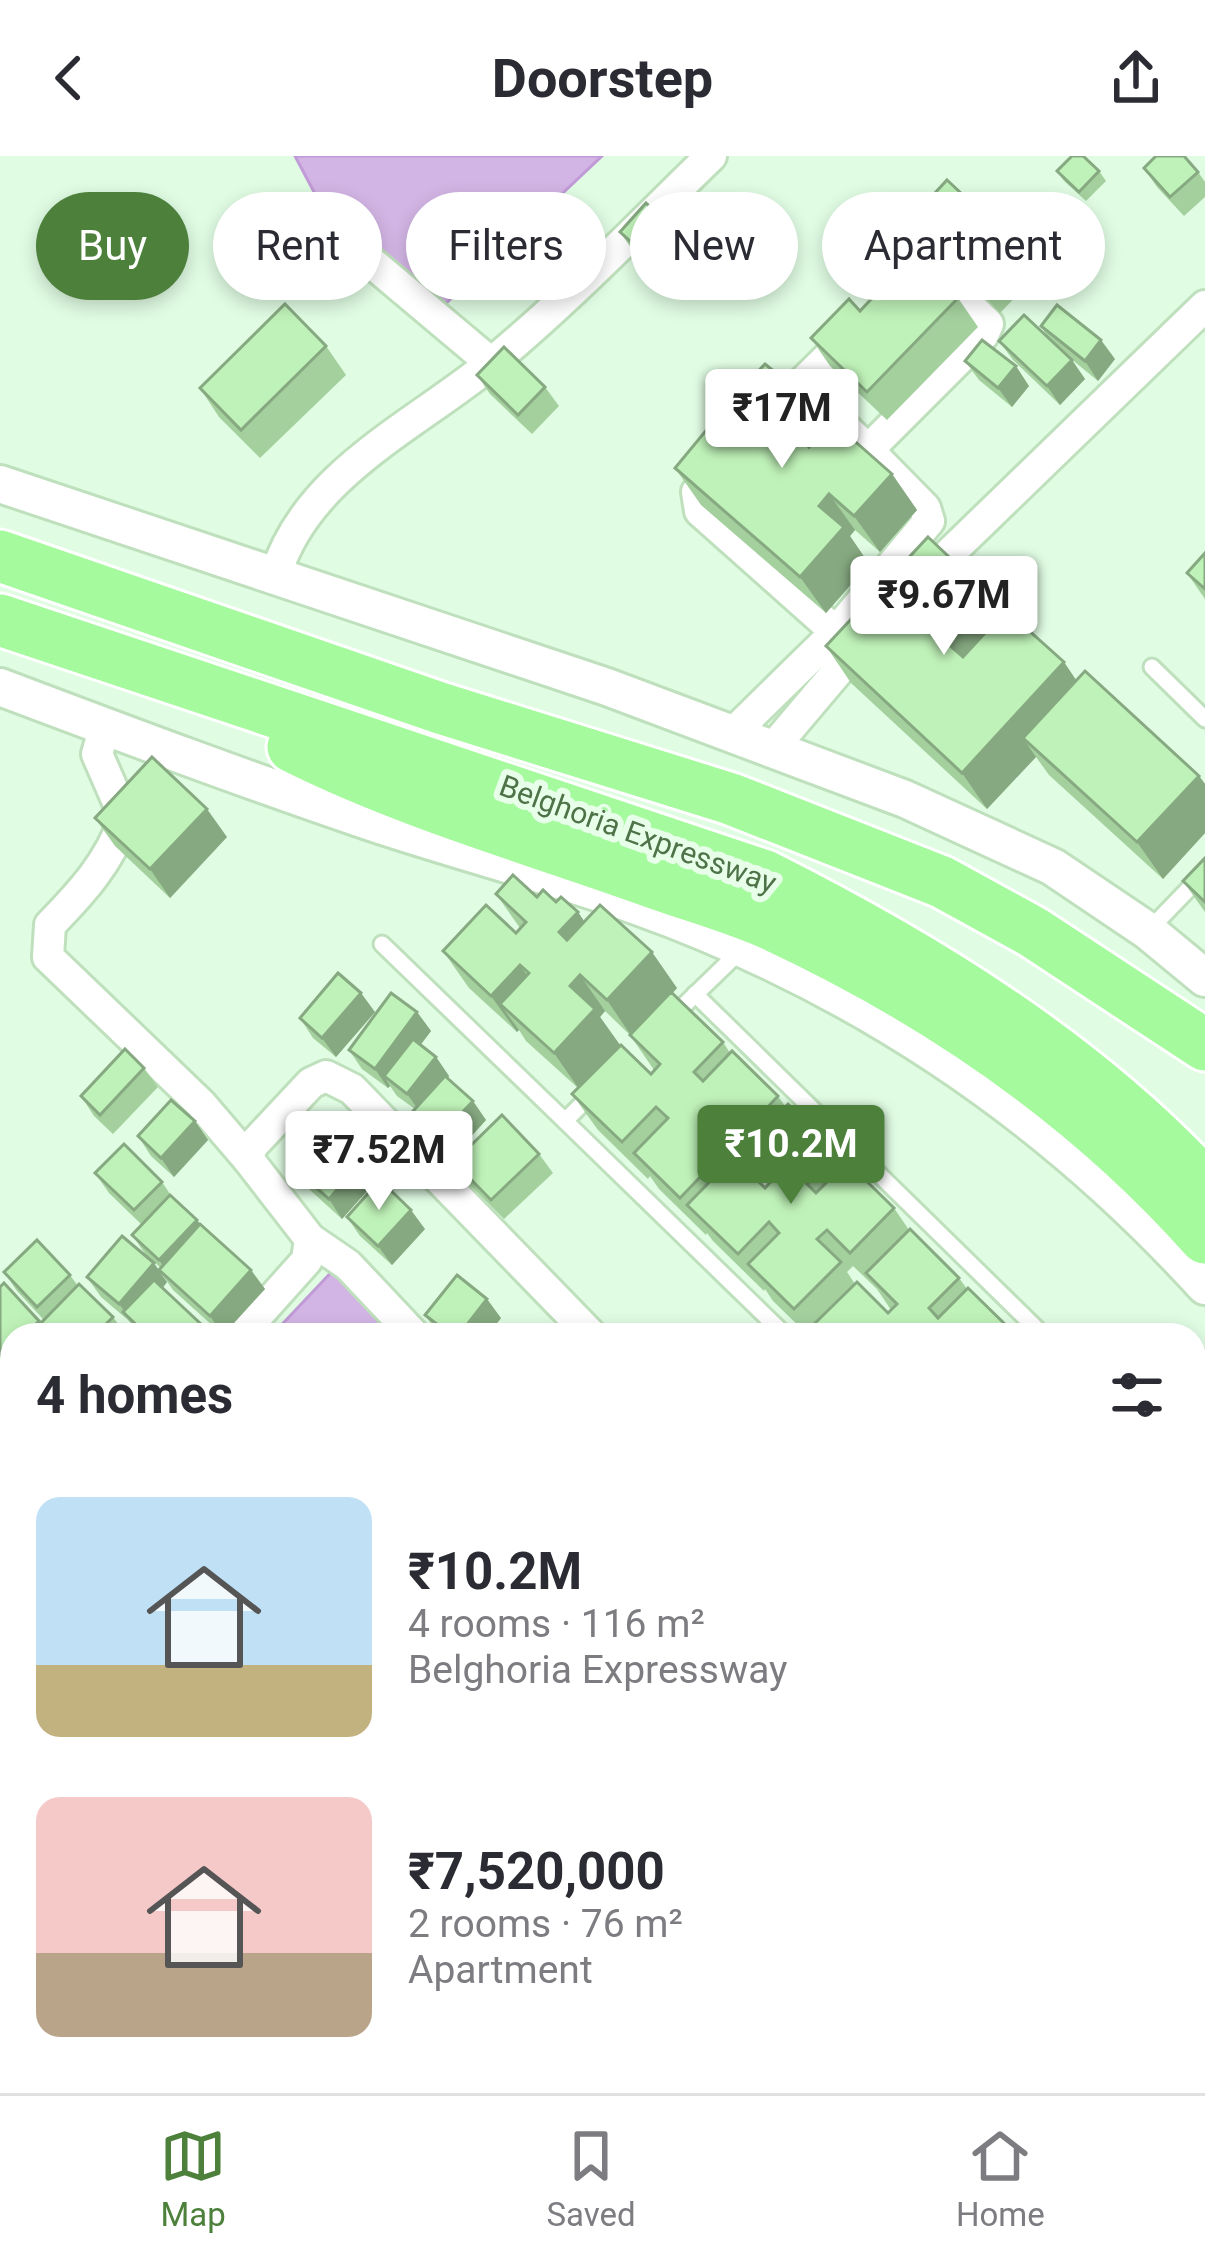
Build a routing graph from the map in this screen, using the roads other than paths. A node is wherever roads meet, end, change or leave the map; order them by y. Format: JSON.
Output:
{"nodes":[{"id":1,"x":711,"y":156,"type":"edge"},
{"id":2,"x":382,"y":272,"type":"edge"},
{"id":3,"x":1205,"y":306,"type":"edge"},
{"id":4,"x":491,"y":364,"type":"junction"},
{"id":5,"x":800,"y":385,"type":"junction"},
{"id":6,"x":868,"y":450,"type":"junction"},
{"id":7,"x":0,"y":484,"type":"edge"},
{"id":8,"x":0,"y":556,"type":"edge"},
{"id":9,"x":279,"y":566,"type":"junction"},
{"id":10,"x":0,"y":620,"type":"edge"},
{"id":11,"x":836,"y":632,"type":"junction"},
{"id":12,"x":123,"y":660,"type":"junction"},
{"id":13,"x":1152,"y":667,"type":"dead end"},
{"id":14,"x":0,"y":687,"type":"edge"},
{"id":15,"x":1205,"y":718,"type":"edge"},
{"id":16,"x":105,"y":726,"type":"junction"},
{"id":17,"x":732,"y":734,"type":"junction"},
{"id":18,"x":772,"y":749,"type":"junction"},
{"id":19,"x":1205,"y":872,"type":"edge"},
{"id":20,"x":1148,"y":931,"type":"junction"},
{"id":21,"x":382,"y":944,"type":"dead end"},
{"id":22,"x":741,"y":950,"type":"junction"},
{"id":23,"x":1205,"y":978,"type":"edge"},
{"id":24,"x":695,"y":994,"type":"junction"},
{"id":25,"x":663,"y":1026,"type":"edge"},
{"id":26,"x":1196,"y":1043,"type":"edge"},
{"id":27,"x":614,"y":1073,"type":"edge"},
{"id":28,"x":565,"y":1120,"type":"junction"},
{"id":29,"x":248,"y":1159,"type":"junction"},
{"id":30,"x":1205,"y":1185,"type":"edge"},
{"id":31,"x":1205,"y":1238,"type":"edge"},
{"id":32,"x":310,"y":1239,"type":"junction"},
{"id":33,"x":1205,"y":1286,"type":"edge"},
{"id":34,"x":251,"y":1323,"type":"edge"},
{"id":35,"x":403,"y":1323,"type":"edge"},
{"id":36,"x":579,"y":1323,"type":"edge"},
{"id":37,"x":773,"y":1323,"type":"edge"},
{"id":38,"x":1031,"y":1323,"type":"edge"}],
"edges":[{"from":1,"to":4,"type":"street"},
{"from":2,"to":4,"type":"street"},
{"from":3,"to":18,"type":"street"},
{"from":4,"to":9,"type":"street"},
{"from":5,"to":6,"type":"street"},
{"from":5,"to":6,"type":"street"},
{"from":5,"to":11,"type":"street"},
{"from":6,"to":11,"type":"street"},
{"from":7,"to":9,"type":"street"},
{"from":8,"to":26,"type":"highway","name":"Belghoria Expressway"},
{"from":9,"to":17,"type":"street"},
{"from":10,"to":12,"type":"highway","name":"Belghoria Expressway"},
{"from":11,"to":17,"type":"street"},
{"from":12,"to":30,"type":"highway","name":"Belghoria Expressway"},
{"from":12,"to":31,"type":"highway"},
{"from":13,"to":15,"type":"lane"},
{"from":14,"to":16,"type":"street"},
{"from":16,"to":22,"type":"street"},
{"from":16,"to":29,"type":"street"},
{"from":17,"to":18,"type":"street"},
{"from":18,"to":20,"type":"street"},
{"from":19,"to":20,"type":"lane"},
{"from":20,"to":23,"type":"street"},
{"from":21,"to":28,"type":"lane"},
{"from":22,"to":24,"type":"lane"},
{"from":22,"to":33,"type":"street"},
{"from":24,"to":25,"type":"lane"},
{"from":24,"to":38,"type":"lane"},
{"from":27,"to":28,"type":"lane"},
{"from":28,"to":37,"type":"lane"},
{"from":29,"to":32,"type":"street"},
{"from":29,"to":36,"type":"street"},
{"from":32,"to":34,"type":"street"},
{"from":32,"to":35,"type":"street"}]}
